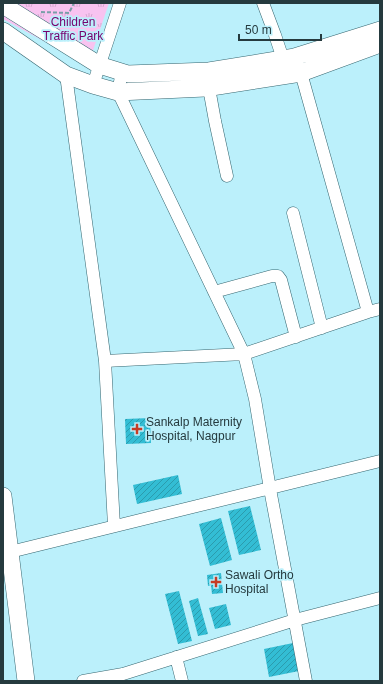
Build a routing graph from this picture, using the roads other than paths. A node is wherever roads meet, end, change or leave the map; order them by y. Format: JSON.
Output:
{"nodes":[{"id":1,"x":120,"y":3,"type":"edge"},
{"id":2,"x":263,"y":3,"type":"edge"},
{"id":3,"x":3,"y":5,"type":"edge"},
{"id":4,"x":380,"y":30,"type":"edge"},
{"id":5,"x":3,"y":31,"type":"edge"},
{"id":6,"x":380,"y":44,"type":"edge"},
{"id":7,"x":288,"y":58,"type":"junction"},
{"id":8,"x":99,"y":65,"type":"junction"},
{"id":9,"x":122,"y":72,"type":"junction"},
{"id":10,"x":301,"y":73,"type":"junction"},
{"id":11,"x":66,"y":76,"type":"junction"},
{"id":12,"x":93,"y":85,"type":"junction"},
{"id":13,"x":209,"y":88,"type":"junction"},
{"id":14,"x":118,"y":92,"type":"junction"},
{"id":15,"x":227,"y":176,"type":"dead end"},
{"id":16,"x":293,"y":213,"type":"dead end"},
{"id":17,"x":214,"y":292,"type":"junction"},
{"id":18,"x":374,"y":311,"type":"edge"},
{"id":19,"x":322,"y":328,"type":"junction"},
{"id":20,"x":296,"y":337,"type":"junction"},
{"id":21,"x":244,"y":354,"type":"junction"},
{"id":22,"x":105,"y":360,"type":"junction"},
{"id":23,"x":380,"y":461,"type":"edge"},
{"id":24,"x":270,"y":489,"type":"junction"},
{"id":25,"x":3,"y":496,"type":"edge"},
{"id":26,"x":114,"y":526,"type":"junction"},
{"id":27,"x":7,"y":548,"type":"edge"},
{"id":28,"x":380,"y":598,"type":"edge"},
{"id":29,"x":295,"y":620,"type":"junction"},
{"id":30,"x":176,"y":657,"type":"junction"},
{"id":31,"x":22,"y":680,"type":"edge"},
{"id":32,"x":83,"y":681,"type":"edge"},
{"id":33,"x":182,"y":681,"type":"edge"},
{"id":34,"x":306,"y":681,"type":"edge"}],
"edges":[{"from":1,"to":8,"type":"street"},
{"from":2,"to":7,"type":"street"},
{"from":3,"to":8,"type":"street"},
{"from":4,"to":7,"type":"street"},
{"from":5,"to":11,"type":"street"},
{"from":6,"to":10,"type":"street"},
{"from":7,"to":9,"type":"street"},
{"from":7,"to":10,"type":"street"},
{"from":8,"to":9,"type":"street"},
{"from":8,"to":12,"type":"street"},
{"from":9,"to":14,"type":"street"},
{"from":10,"to":13,"type":"street"},
{"from":10,"to":18,"type":"street"},
{"from":11,"to":12,"type":"street"},
{"from":11,"to":22,"type":"street"},
{"from":12,"to":14,"type":"street"},
{"from":13,"to":14,"type":"street"},
{"from":13,"to":15,"type":"street"},
{"from":14,"to":17,"type":"street"},
{"from":16,"to":19,"type":"street"},
{"from":17,"to":20,"type":"street"},
{"from":17,"to":21,"type":"street"},
{"from":18,"to":19,"type":"street"},
{"from":19,"to":20,"type":"street"},
{"from":20,"to":21,"type":"street"},
{"from":21,"to":22,"type":"street"},
{"from":21,"to":24,"type":"street"},
{"from":22,"to":26,"type":"street"},
{"from":23,"to":24,"type":"street"},
{"from":24,"to":26,"type":"street"},
{"from":24,"to":29,"type":"street"},
{"from":25,"to":27,"type":"street"},
{"from":26,"to":27,"type":"street"},
{"from":27,"to":31,"type":"street"},
{"from":28,"to":29,"type":"street"},
{"from":29,"to":30,"type":"street"},
{"from":29,"to":34,"type":"street"},
{"from":30,"to":32,"type":"street"},
{"from":30,"to":33,"type":"street"}]}
